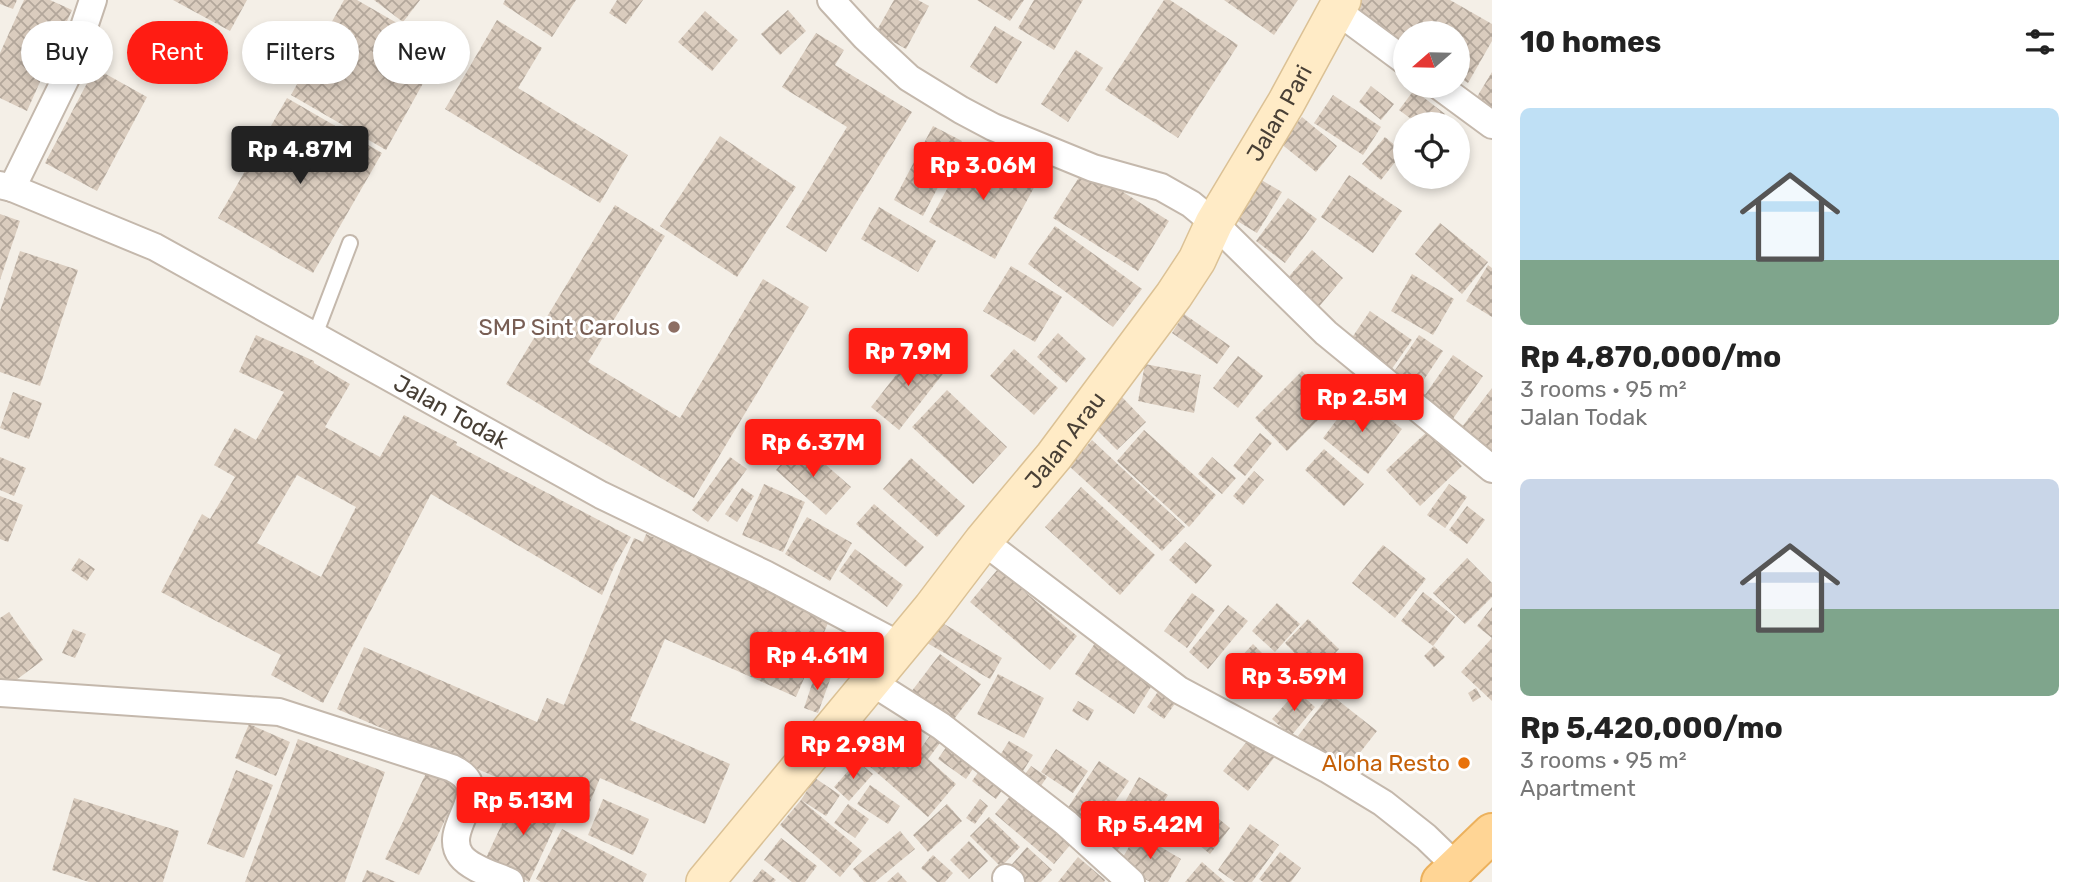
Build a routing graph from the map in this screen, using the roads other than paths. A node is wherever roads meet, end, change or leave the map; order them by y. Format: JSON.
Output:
{"nodes":[{"id":1,"x":93,"y":0,"type":"edge"},
{"id":2,"x":831,"y":0,"type":"edge"},
{"id":3,"x":1339,"y":5,"type":"edge"},
{"id":4,"x":1393,"y":51,"type":"edge"},
{"id":5,"x":1455,"y":98,"type":"edge"},
{"id":6,"x":1492,"y":125,"type":"edge"},
{"id":7,"x":6,"y":187,"type":"edge"},
{"id":8,"x":1214,"y":223,"type":"junction"},
{"id":9,"x":350,"y":243,"type":"dead end"},
{"id":10,"x":315,"y":335,"type":"junction"},
{"id":11,"x":1492,"y":469,"type":"edge"},
{"id":12,"x":983,"y":541,"type":"junction"},
{"id":13,"x":899,"y":645,"type":"junction"},
{"id":14,"x":870,"y":681,"type":"junction"},
{"id":15,"x":0,"y":693,"type":"edge"},
{"id":16,"x":1492,"y":833,"type":"edge"},
{"id":17,"x":1449,"y":875,"type":"edge"},
{"id":18,"x":510,"y":882,"type":"edge"},
{"id":19,"x":705,"y":882,"type":"edge"},
{"id":20,"x":1131,"y":882,"type":"edge"}],
"edges":[{"from":1,"to":7,"type":"street"},
{"from":2,"to":8,"type":"street"},
{"from":3,"to":4,"type":"street"},
{"from":3,"to":8,"type":"street","name":"Jalan Pari"},
{"from":5,"to":6,"type":"street"},
{"from":7,"to":10,"type":"street","name":"Jalan Todak"},
{"from":8,"to":11,"type":"street"},
{"from":8,"to":12,"type":"street","name":"Jalan Arau"},
{"from":9,"to":10,"type":"lane"},
{"from":10,"to":13,"type":"street","name":"Jalan Todak"},
{"from":12,"to":13,"type":"street","name":"Jalan Arau"},
{"from":12,"to":17,"type":"street"},
{"from":13,"to":14,"type":"street","name":"Jalan Arau"},
{"from":14,"to":19,"type":"street","name":"Jalan Arau"},
{"from":14,"to":20,"type":"street"},
{"from":15,"to":18,"type":"street"},
{"from":16,"to":17,"type":"main road"}]}
